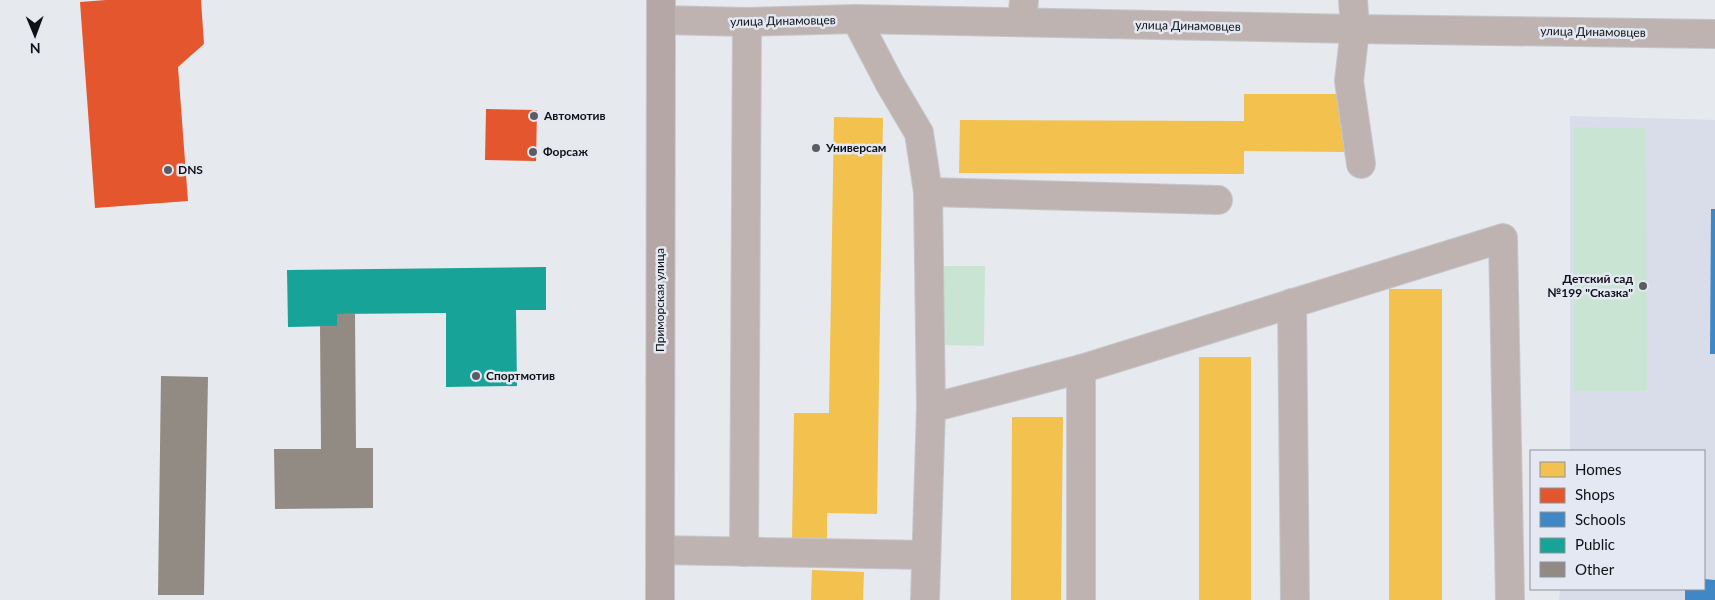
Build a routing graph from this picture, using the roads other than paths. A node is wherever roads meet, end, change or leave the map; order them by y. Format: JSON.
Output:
{"nodes":[{"id":1,"x":1353,"y":0,"type":"edge"},
{"id":2,"x":661,"y":10,"type":"edge"},
{"id":3,"x":1023,"y":11,"type":"edge"},
{"id":4,"x":856,"y":19,"type":"junction"},
{"id":5,"x":747,"y":22,"type":"junction"},
{"id":6,"x":1355,"y":29,"type":"junction"},
{"id":7,"x":1715,"y":34,"type":"edge"},
{"id":8,"x":1361,"y":164,"type":"dead end"},
{"id":9,"x":928,"y":192,"type":"junction"},
{"id":10,"x":1218,"y":200,"type":"dead end"},
{"id":11,"x":1292,"y":303,"type":"junction"},
{"id":12,"x":1082,"y":369,"type":"junction"},
{"id":13,"x":931,"y":408,"type":"junction"},
{"id":14,"x":660,"y":550,"type":"junction"},
{"id":15,"x":744,"y":552,"type":"junction"},
{"id":16,"x":926,"y":555,"type":"junction"},
{"id":17,"x":660,"y":600,"type":"edge"},
{"id":18,"x":925,"y":600,"type":"edge"},
{"id":19,"x":1081,"y":600,"type":"edge"},
{"id":20,"x":1295,"y":600,"type":"edge"},
{"id":21,"x":1510,"y":600,"type":"edge"}],
"edges":[{"from":1,"to":6,"type":"street"},
{"from":2,"to":5,"type":"street","name":"улица Динамовцев"},
{"from":2,"to":14,"type":"highway","name":"Приморская улица"},
{"from":3,"to":4,"type":"street","name":"улица Динамовцев"},
{"from":3,"to":6,"type":"street","name":"улица Динамовцев"},
{"from":4,"to":5,"type":"street","name":"улица Динамовцев"},
{"from":4,"to":9,"type":"street"},
{"from":5,"to":15,"type":"street"},
{"from":6,"to":7,"type":"street","name":"улица Динамовцев"},
{"from":6,"to":8,"type":"street"},
{"from":9,"to":10,"type":"street"},
{"from":9,"to":13,"type":"street"},
{"from":11,"to":12,"type":"street"},
{"from":11,"to":20,"type":"street"},
{"from":11,"to":21,"type":"street"},
{"from":12,"to":13,"type":"street"},
{"from":12,"to":19,"type":"street"},
{"from":13,"to":16,"type":"street"},
{"from":14,"to":15,"type":"street"},
{"from":14,"to":17,"type":"highway","name":"Приморская улица"},
{"from":15,"to":16,"type":"street"},
{"from":16,"to":18,"type":"street"}]}
